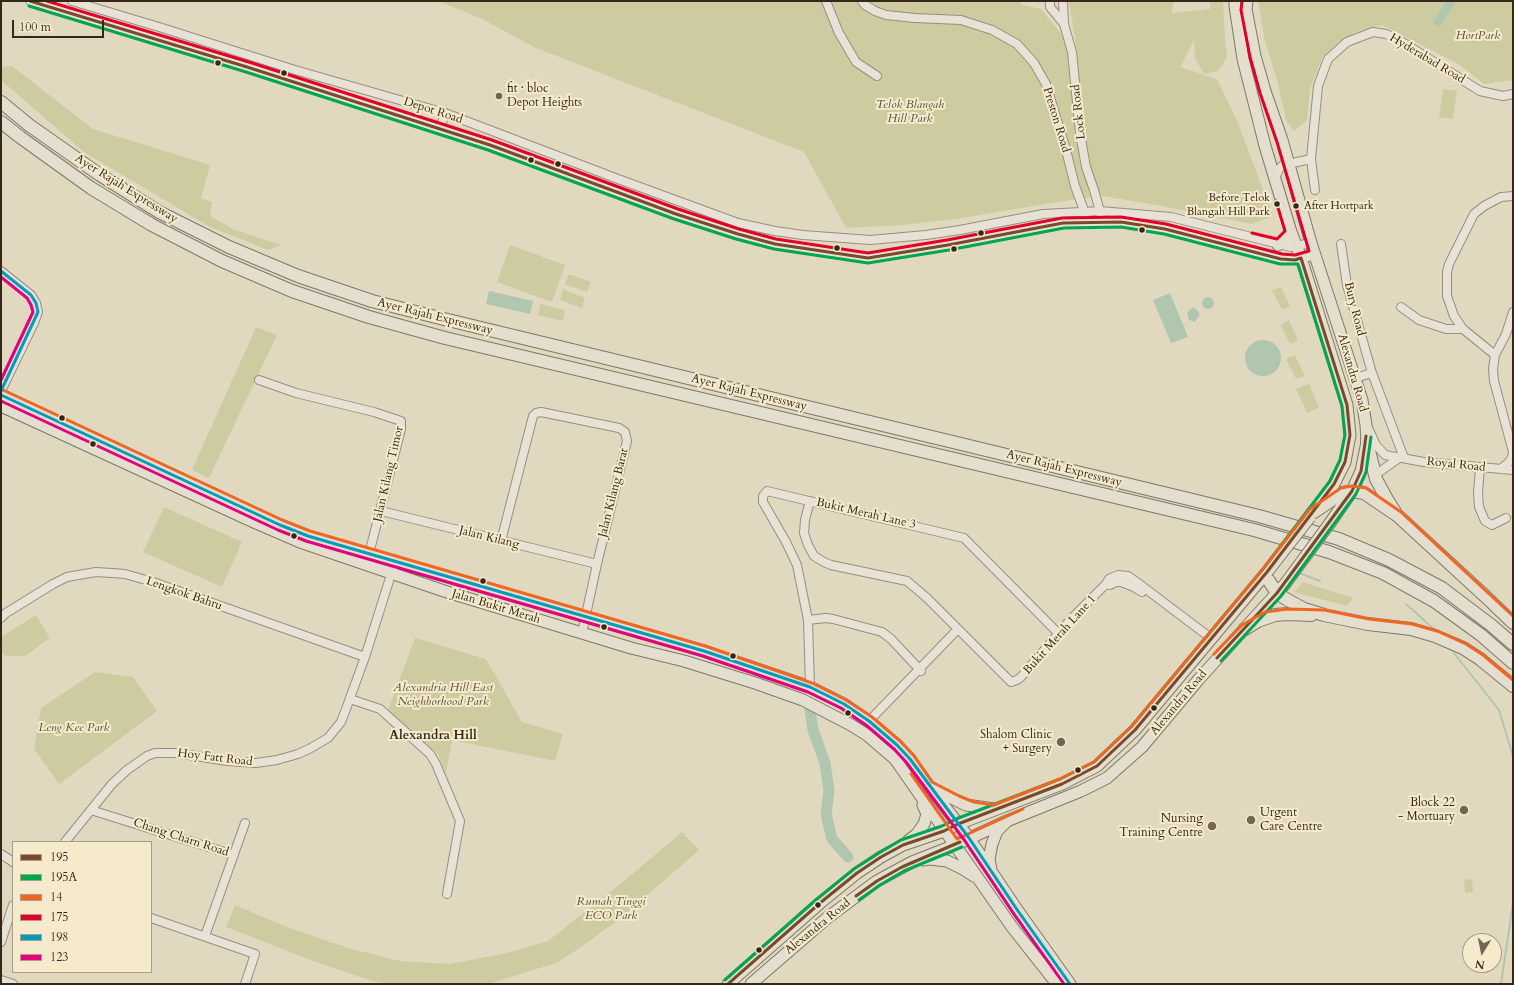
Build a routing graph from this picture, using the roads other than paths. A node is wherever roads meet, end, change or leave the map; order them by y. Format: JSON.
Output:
{"nodes":[{"id":1,"x":30,"y":1,"type":"edge"},
{"id":2,"x":72,"y":1,"type":"edge"},
{"id":3,"x":826,"y":1,"type":"edge"},
{"id":4,"x":862,"y":1,"type":"edge"},
{"id":5,"x":1050,"y":1,"type":"edge"},
{"id":6,"x":1063,"y":1,"type":"edge"},
{"id":7,"x":1235,"y":1,"type":"edge"},
{"id":8,"x":1247,"y":1,"type":"edge"},
{"id":9,"x":1064,"y":24,"type":"junction"},
{"id":10,"x":877,"y":76,"type":"dead end"},
{"id":11,"x":1513,"y":94,"type":"edge"},
{"id":12,"x":1,"y":102,"type":"edge"},
{"id":13,"x":445,"y":113,"type":"junction"},
{"id":14,"x":1,"y":122,"type":"edge"},
{"id":15,"x":440,"y":129,"type":"junction"},
{"id":16,"x":1282,"y":140,"type":"junction"},
{"id":17,"x":1265,"y":146,"type":"junction"},
{"id":18,"x":1311,"y":159,"type":"junction"},
{"id":19,"x":1289,"y":164,"type":"junction"},
{"id":20,"x":1275,"y":179,"type":"junction"},
{"id":21,"x":1315,"y":190,"type":"dead end"},
{"id":22,"x":1513,"y":196,"type":"edge"},
{"id":23,"x":1085,"y":211,"type":"junction"},
{"id":24,"x":1100,"y":211,"type":"junction"},
{"id":25,"x":1087,"y":222,"type":"junction"},
{"id":26,"x":1102,"y":222,"type":"junction"},
{"id":27,"x":1291,"y":232,"type":"junction"},
{"id":28,"x":1311,"y":243,"type":"junction"},
{"id":29,"x":1341,"y":244,"type":"dead end"},
{"id":30,"x":1278,"y":245,"type":"junction"},
{"id":31,"x":1296,"y":246,"type":"junction"},
{"id":32,"x":1315,"y":255,"type":"junction"},
{"id":33,"x":1301,"y":258,"type":"junction"},
{"id":34,"x":1,"y":271,"type":"edge"},
{"id":35,"x":1402,"y":307,"type":"dead end"},
{"id":36,"x":1513,"y":312,"type":"edge"},
{"id":37,"x":1463,"y":329,"type":"junction"},
{"id":38,"x":1509,"y":331,"type":"edge"},
{"id":39,"x":1495,"y":355,"type":"junction"},
{"id":40,"x":1372,"y":373,"type":"junction"},
{"id":41,"x":1355,"y":378,"type":"junction"},
{"id":42,"x":259,"y":380,"type":"dead end"},
{"id":43,"x":1,"y":391,"type":"edge"},
{"id":44,"x":1,"y":395,"type":"edge"},
{"id":45,"x":1,"y":406,"type":"edge"},
{"id":46,"x":1366,"y":425,"type":"junction"},
{"id":47,"x":1366,"y":442,"type":"junction"},
{"id":48,"x":1513,"y":452,"type":"edge"},
{"id":49,"x":1402,"y":458,"type":"junction"},
{"id":50,"x":1480,"y":467,"type":"junction"},
{"id":51,"x":1501,"y":469,"type":"junction"},
{"id":52,"x":1513,"y":470,"type":"edge"},
{"id":53,"x":1375,"y":475,"type":"junction"},
{"id":54,"x":1352,"y":492,"type":"junction"},
{"id":55,"x":810,"y":501,"type":"junction"},
{"id":56,"x":381,"y":511,"type":"junction"},
{"id":57,"x":1312,"y":515,"type":"junction"},
{"id":58,"x":1398,"y":516,"type":"junction"},
{"id":59,"x":1506,"y":518,"type":"dead end"},
{"id":60,"x":501,"y":541,"type":"junction"},
{"id":61,"x":369,"y":554,"type":"junction"},
{"id":62,"x":395,"y":562,"type":"junction"},
{"id":63,"x":596,"y":564,"type":"junction"},
{"id":64,"x":391,"y":573,"type":"junction"},
{"id":65,"x":1266,"y":573,"type":"junction"},
{"id":66,"x":1281,"y":588,"type":"junction"},
{"id":67,"x":507,"y":594,"type":"junction"},
{"id":68,"x":521,"y":614,"type":"junction"},
{"id":69,"x":3,"y":615,"type":"edge"},
{"id":70,"x":1324,"y":615,"type":"junction"},
{"id":71,"x":586,"y":617,"type":"junction"},
{"id":72,"x":808,"y":620,"type":"junction"},
{"id":73,"x":1513,"y":623,"type":"edge"},
{"id":74,"x":1244,"y":628,"type":"junction"},
{"id":75,"x":959,"y":631,"type":"junction"},
{"id":76,"x":582,"y":633,"type":"junction"},
{"id":77,"x":1058,"y":633,"type":"junction"},
{"id":78,"x":1233,"y":641,"type":"junction"},
{"id":79,"x":1208,"y":644,"type":"junction"},
{"id":80,"x":1513,"y":644,"type":"edge"},
{"id":81,"x":366,"y":656,"type":"junction"},
{"id":82,"x":740,"y":662,"type":"junction"},
{"id":83,"x":1513,"y":664,"type":"edge"},
{"id":84,"x":920,"y":670,"type":"junction"},
{"id":85,"x":735,"y":677,"type":"junction"},
{"id":86,"x":1513,"y":686,"type":"edge"},
{"id":87,"x":810,"y":687,"type":"junction"},
{"id":88,"x":350,"y":699,"type":"junction"},
{"id":89,"x":871,"y":723,"type":"junction"},
{"id":90,"x":929,"y":786,"type":"junction"},
{"id":91,"x":918,"y":793,"type":"junction"},
{"id":92,"x":91,"y":810,"type":"junction"},
{"id":93,"x":995,"y":810,"type":"junction"},
{"id":94,"x":1007,"y":821,"type":"junction"},
{"id":95,"x":245,"y":823,"type":"dead end"},
{"id":96,"x":958,"y":824,"type":"junction"},
{"id":97,"x":944,"y":831,"type":"junction"},
{"id":98,"x":969,"y":838,"type":"junction"},
{"id":99,"x":66,"y":841,"type":"edge"},
{"id":100,"x":903,"y":845,"type":"junction"},
{"id":101,"x":955,"y":845,"type":"junction"},
{"id":102,"x":1,"y":854,"type":"edge"},
{"id":103,"x":234,"y":855,"type":"junction"},
{"id":104,"x":12,"y":861,"type":"edge"},
{"id":105,"x":912,"y":862,"type":"junction"},
{"id":106,"x":861,"y":871,"type":"junction"},
{"id":107,"x":992,"y":873,"type":"junction"},
{"id":108,"x":978,"y":878,"type":"junction"},
{"id":109,"x":877,"y":881,"type":"junction"},
{"id":110,"x":447,"y":894,"type":"dead end"},
{"id":111,"x":12,"y":908,"type":"edge"},
{"id":112,"x":152,"y":918,"type":"edge"},
{"id":113,"x":205,"y":936,"type":"junction"},
{"id":114,"x":1,"y":942,"type":"edge"},
{"id":115,"x":1,"y":980,"type":"edge"},
{"id":116,"x":13,"y":984,"type":"edge"},
{"id":117,"x":245,"y":984,"type":"edge"},
{"id":118,"x":728,"y":984,"type":"edge"},
{"id":119,"x":751,"y":984,"type":"edge"},
{"id":120,"x":1057,"y":984,"type":"edge"},
{"id":121,"x":1070,"y":984,"type":"edge"}],
"edges":[{"from":1,"to":15,"type":"street","name":"Depot Road"},
{"from":2,"to":13,"type":"street","name":"Depot Road"},
{"from":3,"to":10,"type":"street"},
{"from":4,"to":23,"type":"street","name":"Preston Road"},
{"from":5,"to":9,"type":"street"},
{"from":6,"to":9,"type":"street","name":"Lock Road"},
{"from":7,"to":17,"type":"main road","name":"Alexandra Road"},
{"from":8,"to":16,"type":"main road","name":"Alexandra Road"},
{"from":9,"to":24,"type":"street","name":"Lock Road"},
{"from":11,"to":18,"type":"street","name":"Hyderabad Road"},
{"from":12,"to":80,"type":"highway","name":"Ayer Rajah Expressway"},
{"from":13,"to":15,"type":"street"},
{"from":13,"to":23,"type":"street","name":"Depot Road"},
{"from":14,"to":83,"type":"highway","name":"Ayer Rajah Expressway"},
{"from":15,"to":25,"type":"street","name":"Depot Road"},
{"from":16,"to":17,"type":"main road"},
{"from":16,"to":19,"type":"main road","name":"Alexandra Road"},
{"from":17,"to":20,"type":"main road","name":"Alexandra Road"},
{"from":18,"to":19,"type":"street"},
{"from":18,"to":21,"type":"street","name":"Hyderabad Road"},
{"from":19,"to":20,"type":"street"},
{"from":19,"to":28,"type":"main road","name":"Alexandra Road"},
{"from":20,"to":27,"type":"main road","name":"Alexandra Road"},
{"from":22,"to":37,"type":"street"},
{"from":23,"to":24,"type":"street","name":"Depot Road"},
{"from":23,"to":25,"type":"street","name":"Preston Road"},
{"from":24,"to":26,"type":"street","name":"Lock Road"},
{"from":24,"to":30,"type":"street","name":"Depot Road"},
{"from":25,"to":26,"type":"street","name":"Depot Road"},
{"from":26,"to":33,"type":"street","name":"Depot Road"},
{"from":27,"to":30,"type":"main road"},
{"from":27,"to":31,"type":"main road","name":"Alexandra Road"},
{"from":28,"to":31,"type":"street","name":"Depot Road"},
{"from":28,"to":32,"type":"main road","name":"Alexandra Road"},
{"from":29,"to":40,"type":"street","name":"Bury Road"},
{"from":30,"to":31,"type":"street","name":"Depot Road"},
{"from":31,"to":33,"type":"main road","name":"Alexandra Road"},
{"from":32,"to":33,"type":"street","name":"Depot Road"},
{"from":32,"to":41,"type":"main road","name":"Alexandra Road"},
{"from":33,"to":57,"type":"main road","name":"Alexandra Road"},
{"from":34,"to":43,"type":"street"},
{"from":35,"to":37,"type":"street"},
{"from":36,"to":38,"type":"street"},
{"from":37,"to":39,"type":"street"},
{"from":38,"to":39,"type":"street"},
{"from":39,"to":48,"type":"street"},
{"from":40,"to":41,"type":"street"},
{"from":40,"to":49,"type":"street","name":"Bury Road"},
{"from":41,"to":46,"type":"main road","name":"Alexandra Road"},
{"from":42,"to":56,"type":"street","name":"Jalan Kilang Timor"},
{"from":44,"to":61,"type":"main road","name":"Jalan Bukit Merah"},
{"from":45,"to":64,"type":"main road","name":"Jalan Bukit Merah"},
{"from":46,"to":47,"type":"main road","name":"Alexandra Road"},
{"from":46,"to":49,"type":"street","name":"Royal Road"},
{"from":47,"to":53,"type":"highway"},
{"from":47,"to":54,"type":"main road","name":"Alexandra Road"},
{"from":48,"to":51,"type":"street"},
{"from":49,"to":50,"type":"street","name":"Royal Road"},
{"from":49,"to":53,"type":"street"},
{"from":50,"to":51,"type":"street","name":"Royal Road"},
{"from":50,"to":59,"type":"street"},
{"from":51,"to":52,"type":"street","name":"Royal Road"},
{"from":53,"to":58,"type":"highway"},
{"from":54,"to":57,"type":"highway"},
{"from":54,"to":58,"type":"highway"},
{"from":54,"to":66,"type":"main road","name":"Alexandra Road","bridge":true},
{"from":55,"to":72,"type":"street"},
{"from":55,"to":75,"type":"street","name":"Bukit Merah Lane 3"},
{"from":55,"to":77,"type":"street","name":"Bukit Merah Lane 3"},
{"from":56,"to":60,"type":"street","name":"Jalan Kilang"},
{"from":56,"to":61,"type":"street","name":"Jalan Kilang Timor"},
{"from":57,"to":65,"type":"main road","name":"Alexandra Road","bridge":true},
{"from":58,"to":73,"type":"highway"},
{"from":60,"to":63,"type":"street","name":"Jalan Kilang"},
{"from":60,"to":63,"type":"street","name":"Jalan Kilang Barat"},
{"from":61,"to":62,"type":"main road","name":"Jalan Bukit Merah"},
{"from":62,"to":64,"type":"street","name":"Hoy Fatt Road"},
{"from":62,"to":67,"type":"main road","name":"Jalan Bukit Merah"},
{"from":63,"to":71,"type":"street","name":"Jalan Kilang Barat"},
{"from":64,"to":68,"type":"main road","name":"Jalan Bukit Merah"},
{"from":64,"to":81,"type":"street","name":"Hoy Fatt Road"},
{"from":65,"to":66,"type":"highway"},
{"from":65,"to":79,"type":"main road","name":"Alexandra Road"},
{"from":66,"to":70,"type":"highway"},
{"from":66,"to":74,"type":"main road","name":"Alexandra Road"},
{"from":67,"to":68,"type":"main road"},
{"from":67,"to":71,"type":"main road","name":"Jalan Bukit Merah"},
{"from":68,"to":76,"type":"main road","name":"Jalan Bukit Merah"},
{"from":69,"to":81,"type":"street","name":"Lengkok Bahru"},
{"from":70,"to":74,"type":"highway"},
{"from":70,"to":86,"type":"highway"},
{"from":71,"to":76,"type":"street","name":"Jalan Kilang Barat"},
{"from":71,"to":82,"type":"main road","name":"Jalan Bukit Merah"},
{"from":72,"to":84,"type":"street"},
{"from":72,"to":87,"type":"street"},
{"from":74,"to":78,"type":"main road","name":"Alexandra Road"},
{"from":75,"to":77,"type":"street","name":"Bukit Merah Lane 1"},
{"from":75,"to":84,"type":"street"},
{"from":76,"to":85,"type":"main road","name":"Jalan Bukit Merah"},
{"from":77,"to":79,"type":"street","name":"Bukit Merah Lane 1"},
{"from":78,"to":79,"type":"main road"},
{"from":78,"to":94,"type":"main road","name":"Alexandra Road"},
{"from":79,"to":93,"type":"main road","name":"Alexandra Road"},
{"from":81,"to":88,"type":"street","name":"Hoy Fatt Road"},
{"from":82,"to":85,"type":"main road"},
{"from":82,"to":87,"type":"main road","name":"Jalan Bukit Merah"},
{"from":84,"to":89,"type":"street"},
{"from":85,"to":91,"type":"main road","name":"Jalan Bukit Merah"},
{"from":87,"to":89,"type":"main road","name":"Jalan Bukit Merah"},
{"from":88,"to":92,"type":"street","name":"Hoy Fatt Road"},
{"from":88,"to":110,"type":"street"},
{"from":89,"to":90,"type":"main road","name":"Jalan Bukit Merah"},
{"from":90,"to":93,"type":"main road"},
{"from":90,"to":96,"type":"main road","name":"Jalan Bukit Merah"},
{"from":91,"to":97,"type":"main road","name":"Jalan Bukit Merah"},
{"from":91,"to":100,"type":"main road"},
{"from":92,"to":99,"type":"street","name":"Hoy Fatt Road"},
{"from":92,"to":103,"type":"street","name":"Chang Charn Road"},
{"from":93,"to":96,"type":"main road","name":"Alexandra Road"},
{"from":94,"to":98,"type":"main road","name":"Alexandra Road"},
{"from":94,"to":107,"type":"main road"},
{"from":95,"to":103,"type":"street"},
{"from":96,"to":97,"type":"main road","name":"Alexandra Road"},
{"from":96,"to":98,"type":"main road","name":"Jalan Bukit Merah"},
{"from":97,"to":100,"type":"main road","name":"Alexandra Road"},
{"from":97,"to":101,"type":"main road","name":"Jalan Bukit Merah"},
{"from":98,"to":101,"type":"main road","name":"Alexandra Road"},
{"from":98,"to":107,"type":"main road","name":"Jalan Bukit Merah"},
{"from":100,"to":106,"type":"main road","name":"Alexandra Road"},
{"from":101,"to":105,"type":"main road","name":"Alexandra Road"},
{"from":101,"to":108,"type":"main road","name":"Jalan Bukit Merah"},
{"from":102,"to":104,"type":"street"},
{"from":103,"to":113,"type":"street","name":"Chang Charn Road"},
{"from":105,"to":108,"type":"main road"},
{"from":105,"to":109,"type":"main road","name":"Alexandra Road"},
{"from":106,"to":109,"type":"main road"},
{"from":106,"to":118,"type":"main road","name":"Alexandra Road"},
{"from":107,"to":121,"type":"main road","name":"Jalan Bukit Merah"},
{"from":108,"to":120,"type":"main road","name":"Jalan Bukit Merah"},
{"from":109,"to":119,"type":"main road","name":"Alexandra Road"},
{"from":111,"to":114,"type":"street"},
{"from":112,"to":113,"type":"street"},
{"from":113,"to":117,"type":"street"},
{"from":115,"to":116,"type":"street"}]}
